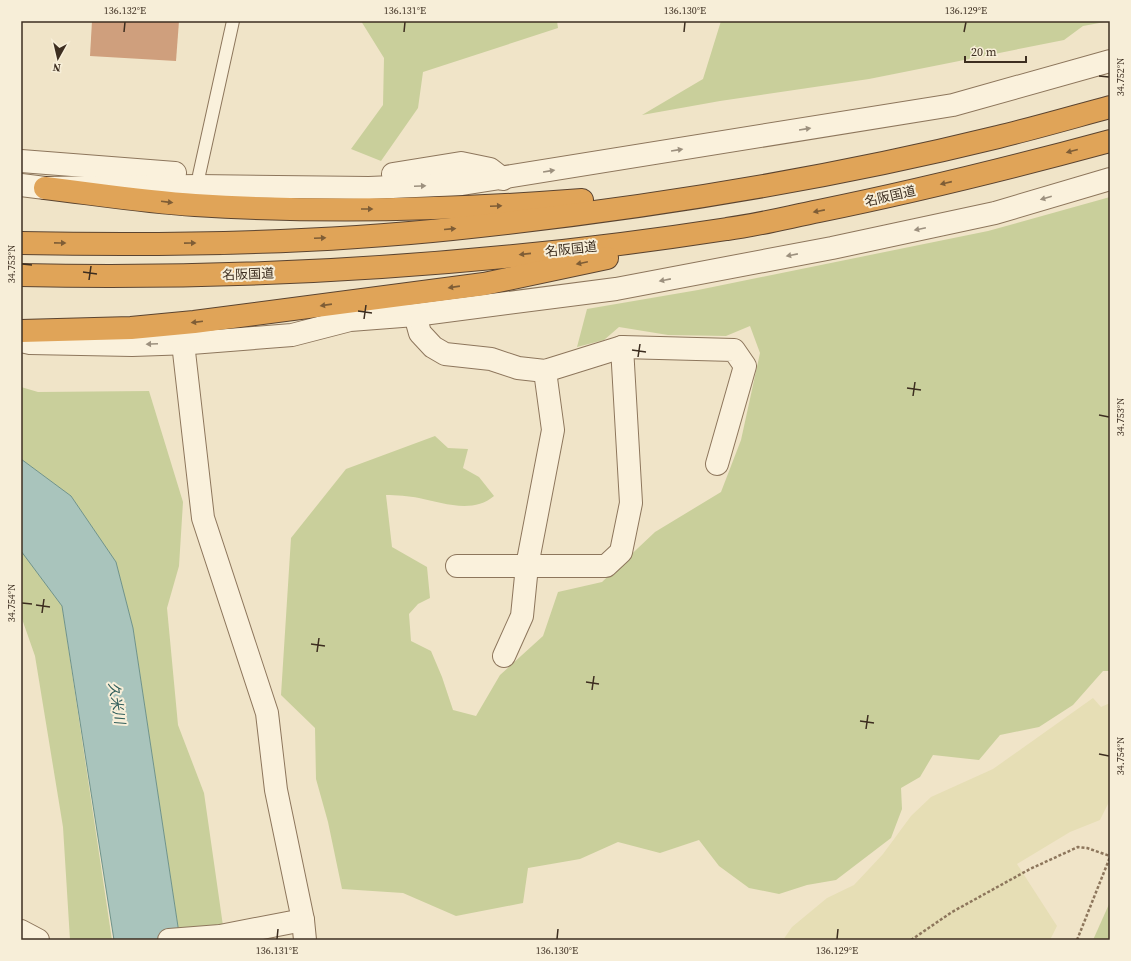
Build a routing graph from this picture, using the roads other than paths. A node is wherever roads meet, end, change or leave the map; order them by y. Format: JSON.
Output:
{"nodes":[{"id":1,"x":233,"y":21,"type":"edge"},
{"id":2,"x":1110,"y":61,"type":"edge"},
{"id":3,"x":1110,"y":107,"type":"edge"},
{"id":4,"x":997,"y":137,"type":"junction"},
{"id":5,"x":1110,"y":141,"type":"edge"},
{"id":6,"x":21,"y":161,"type":"edge"},
{"id":7,"x":199,"y":175,"type":"junction"},
{"id":8,"x":503,"y":179,"type":"junction"},
{"id":9,"x":1110,"y":179,"type":"edge"},
{"id":10,"x":21,"y":185,"type":"edge"},
{"id":11,"x":45,"y":188,"type":"junction"},
{"id":12,"x":729,"y":229,"type":"junction"},
{"id":13,"x":21,"y":242,"type":"edge"},
{"id":14,"x":21,"y":275,"type":"edge"},
{"id":15,"x":415,"y":315,"type":"junction"},
{"id":16,"x":21,"y":331,"type":"edge"},
{"id":17,"x":21,"y":341,"type":"edge"},
{"id":18,"x":187,"y":343,"type":"junction"},
{"id":19,"x":622,"y":347,"type":"junction"},
{"id":20,"x":545,"y":371,"type":"junction"},
{"id":21,"x":717,"y":464,"type":"dead end"},
{"id":22,"x":457,"y":566,"type":"dead end"},
{"id":23,"x":527,"y":566,"type":"junction"},
{"id":24,"x":504,"y":656,"type":"dead end"},
{"id":25,"x":304,"y":930,"type":"edge"},
{"id":26,"x":21,"y":931,"type":"edge"},
{"id":27,"x":230,"y":936,"type":"edge"},
{"id":28,"x":38,"y":940,"type":"edge"},
{"id":29,"x":170,"y":940,"type":"edge"}],
"edges":[{"from":1,"to":7,"type":"lane"},
{"from":8,"to":2,"type":"street","one_way":true},
{"from":3,"to":4,"type":"highway"},
{"from":11,"to":4,"type":"highway","one_way":true},
{"from":13,"to":4,"type":"highway","one_way":true},
{"from":5,"to":12,"type":"highway","name":"名阪国道","one_way":true},
{"from":6,"to":7,"type":"street"},
{"from":7,"to":8,"type":"street"},
{"from":11,"to":8,"type":"street","one_way":true},
{"from":9,"to":15,"type":"street","one_way":true},
{"from":10,"to":11,"type":"street"},
{"from":12,"to":14,"type":"highway","name":"名阪国道","one_way":true},
{"from":12,"to":16,"type":"highway","one_way":true},
{"from":15,"to":18,"type":"street"},
{"from":15,"to":20,"type":"street"},
{"from":18,"to":17,"type":"street","one_way":true},
{"from":18,"to":25,"type":"street"},
{"from":19,"to":20,"type":"street"},
{"from":19,"to":21,"type":"street"},
{"from":19,"to":23,"type":"street"},
{"from":20,"to":23,"type":"street"},
{"from":22,"to":23,"type":"street"},
{"from":23,"to":24,"type":"street"},
{"from":25,"to":27,"type":"street"},
{"from":26,"to":28,"type":"street"},
{"from":27,"to":29,"type":"street"}]}
